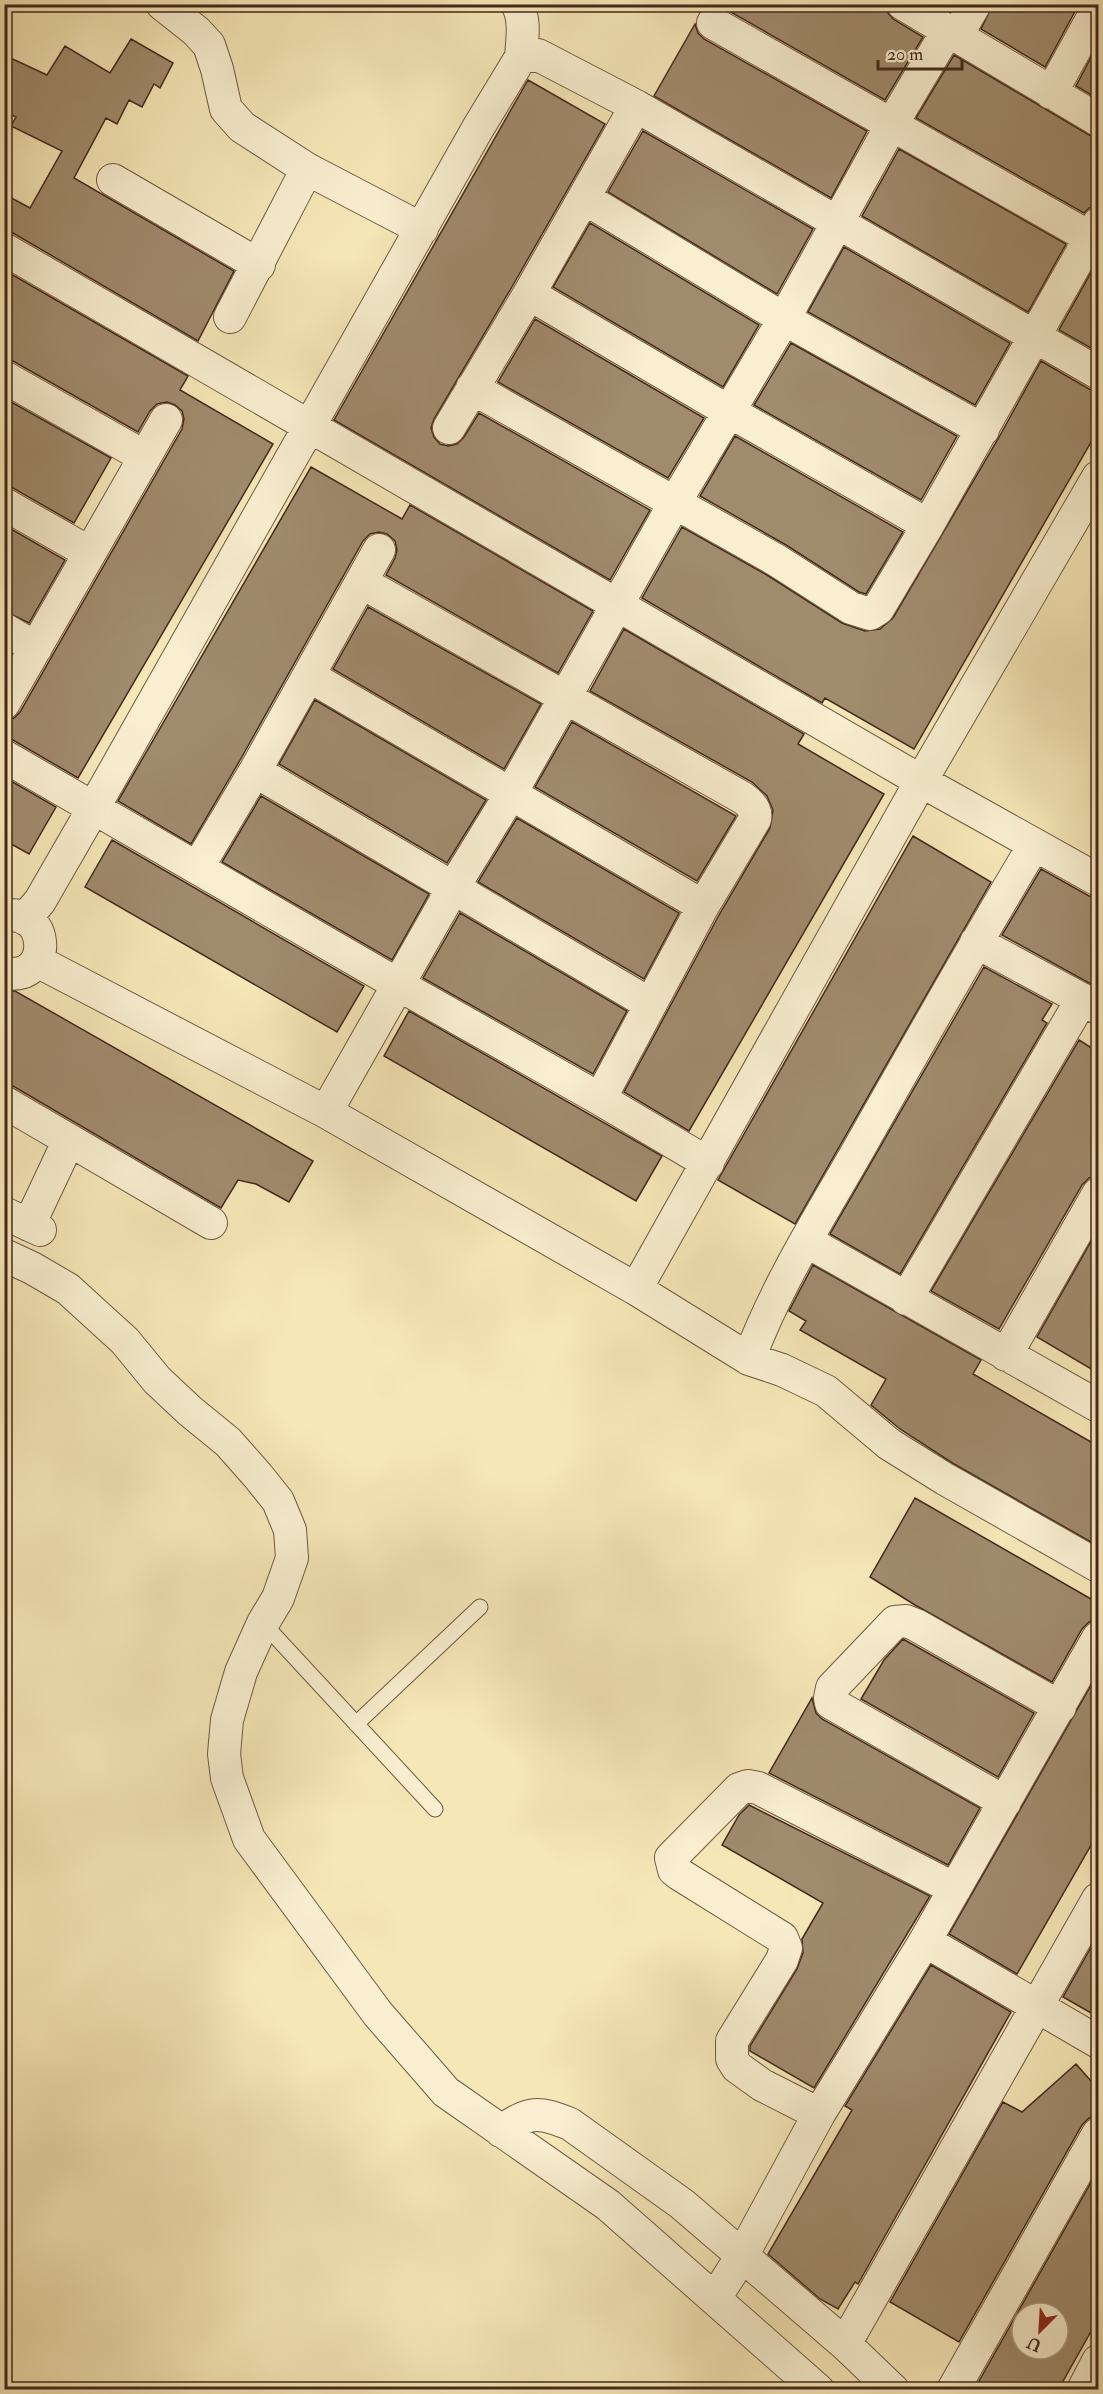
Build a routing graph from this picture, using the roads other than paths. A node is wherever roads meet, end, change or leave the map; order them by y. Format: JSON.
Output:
{"nodes":[{"id":1,"x":162,"y":4,"type":"edge"},
{"id":2,"x":517,"y":4,"type":"edge"},
{"id":3,"x":903,"y":4,"type":"edge"},
{"id":4,"x":975,"y":4,"type":"edge"},
{"id":5,"x":1098,"y":8,"type":"edge"},
{"id":6,"x":713,"y":23,"type":"dead end"},
{"id":7,"x":953,"y":33,"type":"junction"},
{"id":8,"x":521,"y":57,"type":"junction"},
{"id":9,"x":1051,"y":93,"type":"junction"},
{"id":10,"x":636,"y":106,"type":"junction"},
{"id":11,"x":1098,"y":120,"type":"edge"},
{"id":12,"x":892,"y":124,"type":"junction"},
{"id":13,"x":307,"y":169,"type":"junction"},
{"id":14,"x":113,"y":180,"type":"dead end"},
{"id":15,"x":584,"y":198,"type":"junction"},
{"id":16,"x":839,"y":223,"type":"junction"},
{"id":17,"x":422,"y":229,"type":"junction"},
{"id":18,"x":1094,"y":231,"type":"edge"},
{"id":19,"x":4,"y":249,"type":"edge"},
{"id":20,"x":259,"y":265,"type":"junction"},
{"id":21,"x":529,"y":294,"type":"junction"},
{"id":22,"x":230,"y":317,"type":"dead end"},
{"id":23,"x":784,"y":319,"type":"junction"},
{"id":24,"x":1035,"y":336,"type":"junction"},
{"id":25,"x":1098,"y":373,"type":"edge"},
{"id":26,"x":4,"y":377,"type":"edge"},
{"id":27,"x":472,"y":388,"type":"junction"},
{"id":28,"x":730,"y":412,"type":"junction"},
{"id":29,"x":166,"y":420,"type":"dead end"},
{"id":30,"x":309,"y":425,"type":"junction"},
{"id":31,"x":449,"y":428,"type":"dead end"},
{"id":32,"x":982,"y":430,"type":"junction"},
{"id":33,"x":145,"y":457,"type":"junction"},
{"id":34,"x":1098,"y":477,"type":"edge"},
{"id":35,"x":4,"y":504,"type":"edge"},
{"id":36,"x":674,"y":504,"type":"junction"},
{"id":37,"x":928,"y":525,"type":"junction"},
{"id":38,"x":379,"y":550,"type":"dead end"},
{"id":39,"x":90,"y":553,"type":"junction"},
{"id":40,"x":361,"y":582,"type":"junction"},
{"id":41,"x":618,"y":605,"type":"junction"},
{"id":42,"x":4,"y":629,"type":"edge"},
{"id":43,"x":36,"y":648,"type":"junction"},
{"id":44,"x":309,"y":676,"type":"junction"},
{"id":45,"x":565,"y":697,"type":"junction"},
{"id":46,"x":4,"y":703,"type":"edge"},
{"id":47,"x":4,"y":756,"type":"edge"},
{"id":48,"x":255,"y":771,"type":"junction"},
{"id":49,"x":921,"y":780,"type":"junction"},
{"id":50,"x":510,"y":795,"type":"junction"},
{"id":51,"x":93,"y":809,"type":"junction"},
{"id":52,"x":1034,"y":845,"type":"junction"},
{"id":53,"x":198,"y":867,"type":"junction"},
{"id":54,"x":1098,"y":880,"type":"edge"},
{"id":55,"x":453,"y":888,"type":"junction"},
{"id":56,"x":703,"y":906,"type":"junction"},
{"id":57,"x":15,"y":918,"type":"edge"},
{"id":58,"x":976,"y":942,"type":"junction"},
{"id":59,"x":37,"y":961,"type":"junction"},
{"id":60,"x":4,"y":973,"type":"edge"},
{"id":61,"x":399,"y":985,"type":"junction"},
{"id":62,"x":1090,"y":1003,"type":"edge"},
{"id":63,"x":650,"y":1004,"type":"junction"},
{"id":64,"x":600,"y":1099,"type":"junction"},
{"id":65,"x":4,"y":1102,"type":"edge"},
{"id":66,"x":326,"y":1112,"type":"junction"},
{"id":67,"x":69,"y":1140,"type":"junction"},
{"id":68,"x":708,"y":1163,"type":"junction"},
{"id":69,"x":1098,"y":1194,"type":"edge"},
{"id":70,"x":25,"y":1223,"type":"edge"},
{"id":71,"x":211,"y":1223,"type":"dead end"},
{"id":72,"x":806,"y":1240,"type":"junction"},
{"id":73,"x":4,"y":1255,"type":"edge"},
{"id":74,"x":636,"y":1289,"type":"junction"},
{"id":75,"x":906,"y":1299,"type":"junction"},
{"id":76,"x":1006,"y":1355,"type":"junction"},
{"id":77,"x":749,"y":1359,"type":"junction"},
{"id":78,"x":1098,"y":1406,"type":"edge"},
{"id":79,"x":1098,"y":1566,"type":"edge"},
{"id":80,"x":480,"y":1607,"type":"dead end"},
{"id":81,"x":263,"y":1623,"type":"junction"},
{"id":82,"x":1098,"y":1638,"type":"edge"},
{"id":83,"x":1060,"y":1707,"type":"junction"},
{"id":84,"x":356,"y":1724,"type":"junction"},
{"id":85,"x":1005,"y":1802,"type":"junction"},
{"id":86,"x":435,"y":1809,"type":"dead end"},
{"id":87,"x":955,"y":1889,"type":"junction"},
{"id":88,"x":1098,"y":1899,"type":"edge"},
{"id":89,"x":925,"y":1941,"type":"junction"},
{"id":90,"x":1036,"y":2005,"type":"junction"},
{"id":91,"x":1098,"y":2042,"type":"edge"},
{"id":92,"x":819,"y":2114,"type":"junction"},
{"id":93,"x":501,"y":2131,"type":"junction"},
{"id":94,"x":1098,"y":2134,"type":"edge"},
{"id":95,"x":742,"y":2256,"type":"junction"},
{"id":96,"x":715,"y":2298,"type":"junction"},
{"id":97,"x":845,"y":2344,"type":"junction"},
{"id":98,"x":1098,"y":2361,"type":"edge"},
{"id":99,"x":818,"y":2390,"type":"edge"},
{"id":100,"x":893,"y":2390,"type":"edge"},
{"id":101,"x":953,"y":2390,"type":"edge"},
{"id":102,"x":1083,"y":2390,"type":"edge"}],
"edges":[{"from":1,"to":13,"type":"street"},
{"from":2,"to":8,"type":"street"},
{"from":3,"to":7,"type":"street"},
{"from":4,"to":7,"type":"street"},
{"from":5,"to":9,"type":"street"},
{"from":6,"to":12,"type":"street"},
{"from":7,"to":9,"type":"street"},
{"from":7,"to":12,"type":"street"},
{"from":8,"to":10,"type":"street"},
{"from":8,"to":17,"type":"street"},
{"from":9,"to":11,"type":"street"},
{"from":10,"to":15,"type":"street"},
{"from":10,"to":16,"type":"street"},
{"from":12,"to":16,"type":"street"},
{"from":12,"to":18,"type":"street"},
{"from":13,"to":17,"type":"street"},
{"from":13,"to":20,"type":"street"},
{"from":14,"to":20,"type":"street"},
{"from":15,"to":21,"type":"street"},
{"from":15,"to":23,"type":"street"},
{"from":16,"to":23,"type":"street"},
{"from":16,"to":24,"type":"street"},
{"from":17,"to":30,"type":"street"},
{"from":18,"to":24,"type":"street"},
{"from":19,"to":30,"type":"street"},
{"from":20,"to":22,"type":"street"},
{"from":21,"to":27,"type":"street"},
{"from":21,"to":28,"type":"street"},
{"from":23,"to":28,"type":"street"},
{"from":23,"to":32,"type":"street"},
{"from":24,"to":25,"type":"street"},
{"from":24,"to":32,"type":"street"},
{"from":26,"to":33,"type":"street"},
{"from":27,"to":31,"type":"street"},
{"from":27,"to":36,"type":"street"},
{"from":28,"to":36,"type":"street"},
{"from":28,"to":37,"type":"street"},
{"from":29,"to":33,"type":"street"},
{"from":30,"to":41,"type":"street"},
{"from":30,"to":51,"type":"street"},
{"from":32,"to":37,"type":"street"},
{"from":33,"to":39,"type":"street"},
{"from":34,"to":49,"type":"street"},
{"from":35,"to":39,"type":"street"},
{"from":36,"to":37,"type":"street"},
{"from":36,"to":41,"type":"street"},
{"from":38,"to":40,"type":"street"},
{"from":39,"to":43,"type":"street"},
{"from":40,"to":44,"type":"street"},
{"from":40,"to":45,"type":"street"},
{"from":41,"to":45,"type":"street"},
{"from":41,"to":49,"type":"street"},
{"from":42,"to":43,"type":"street"},
{"from":43,"to":46,"type":"street"},
{"from":44,"to":48,"type":"street"},
{"from":44,"to":50,"type":"street"},
{"from":45,"to":50,"type":"street"},
{"from":45,"to":56,"type":"street"},
{"from":47,"to":51,"type":"street"},
{"from":48,"to":53,"type":"street"},
{"from":48,"to":55,"type":"street"},
{"from":49,"to":52,"type":"street"},
{"from":49,"to":68,"type":"street"},
{"from":50,"to":55,"type":"street"},
{"from":50,"to":56,"type":"street"},
{"from":51,"to":53,"type":"street"},
{"from":51,"to":57,"type":"street"},
{"from":52,"to":54,"type":"street"},
{"from":52,"to":58,"type":"street"},
{"from":53,"to":61,"type":"street"},
{"from":55,"to":61,"type":"street"},
{"from":55,"to":63,"type":"street"},
{"from":56,"to":63,"type":"street"},
{"from":57,"to":59,"type":"street"},
{"from":58,"to":62,"type":"street"},
{"from":58,"to":72,"type":"street"},
{"from":59,"to":60,"type":"street"},
{"from":59,"to":66,"type":"street"},
{"from":61,"to":64,"type":"street"},
{"from":61,"to":66,"type":"street"},
{"from":62,"to":75,"type":"street"},
{"from":63,"to":64,"type":"street"},
{"from":64,"to":68,"type":"street"},
{"from":65,"to":67,"type":"street"},
{"from":66,"to":74,"type":"street"},
{"from":67,"to":70,"type":"street"},
{"from":67,"to":71,"type":"street"},
{"from":68,"to":74,"type":"street"},
{"from":69,"to":76,"type":"street"},
{"from":72,"to":75,"type":"street"},
{"from":72,"to":77,"type":"street"},
{"from":73,"to":81,"type":"street"},
{"from":74,"to":77,"type":"street"},
{"from":75,"to":76,"type":"street"},
{"from":76,"to":78,"type":"street"},
{"from":77,"to":79,"type":"street"},
{"from":80,"to":84,"type":"lane"},
{"from":81,"to":84,"type":"lane"},
{"from":81,"to":93,"type":"street"},
{"from":82,"to":83,"type":"street"},
{"from":83,"to":85,"type":"street"},
{"from":83,"to":85,"type":"street"},
{"from":84,"to":86,"type":"lane"},
{"from":85,"to":87,"type":"street"},
{"from":87,"to":89,"type":"street"},
{"from":87,"to":92,"type":"street"},
{"from":88,"to":90,"type":"street"},
{"from":89,"to":90,"type":"street"},
{"from":89,"to":92,"type":"street"},
{"from":90,"to":91,"type":"street"},
{"from":90,"to":97,"type":"street"},
{"from":92,"to":95,"type":"street"},
{"from":93,"to":95,"type":"street"},
{"from":93,"to":96,"type":"street"},
{"from":94,"to":101,"type":"street"},
{"from":95,"to":96,"type":"street"},
{"from":95,"to":97,"type":"street"},
{"from":96,"to":99,"type":"street"},
{"from":97,"to":100,"type":"street"},
{"from":98,"to":102,"type":"street"}]}
